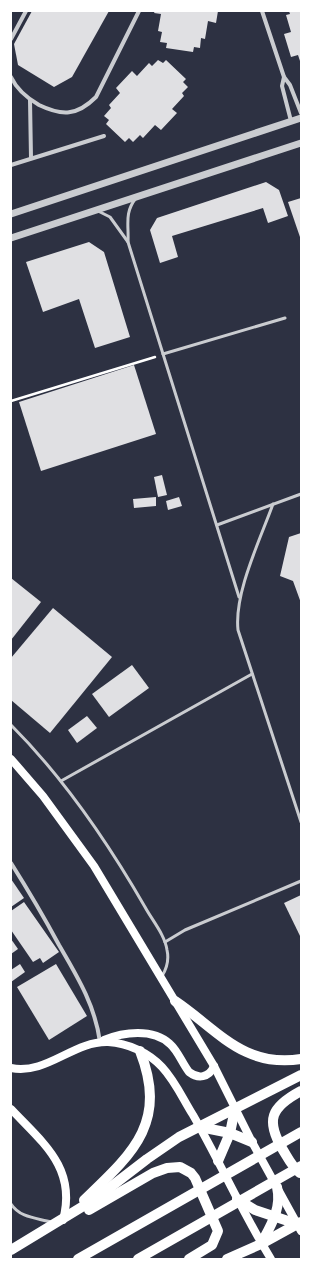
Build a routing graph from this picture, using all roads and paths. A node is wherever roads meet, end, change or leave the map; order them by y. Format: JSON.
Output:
{"nodes":[{"id":1,"x":26,"y":11,"type":"edge"},
{"id":2,"x":138,"y":11,"type":"edge"},
{"id":3,"x":262,"y":11,"type":"edge"},
{"id":4,"x":11,"y":39,"type":"edge"},
{"id":5,"x":284,"y":76,"type":"junction"},
{"id":6,"x":11,"y":77,"type":"edge"},
{"id":7,"x":30,"y":100,"type":"junction"},
{"id":8,"x":301,"y":113,"type":"edge"},
{"id":9,"x":301,"y":118,"type":"edge"},
{"id":10,"x":291,"y":121,"type":"junction"},
{"id":11,"x":104,"y":136,"type":"dead end"},
{"id":12,"x":301,"y":143,"type":"edge"},
{"id":13,"x":31,"y":158,"type":"junction"},
{"id":14,"x":11,"y":165,"type":"edge"},
{"id":15,"x":136,"y":198,"type":"junction"},
{"id":16,"x":97,"y":210,"type":"junction"},
{"id":17,"x":11,"y":214,"type":"edge"},
{"id":18,"x":11,"y":238,"type":"edge"},
{"id":19,"x":128,"y":242,"type":"junction"},
{"id":20,"x":285,"y":318,"type":"dead end"},
{"id":21,"x":163,"y":354,"type":"junction"},
{"id":22,"x":11,"y":402,"type":"edge"},
{"id":23,"x":301,"y":494,"type":"edge"},
{"id":24,"x":273,"y":504,"type":"junction"},
{"id":25,"x":217,"y":525,"type":"junction"},
{"id":26,"x":239,"y":597,"type":"junction"},
{"id":27,"x":252,"y":674,"type":"junction"},
{"id":28,"x":11,"y":725,"type":"edge"},
{"id":29,"x":11,"y":759,"type":"edge"},
{"id":30,"x":61,"y":781,"type":"junction"},
{"id":31,"x":301,"y":822,"type":"edge"},
{"id":32,"x":11,"y":863,"type":"edge"},
{"id":33,"x":301,"y":881,"type":"edge"},
{"id":34,"x":165,"y":942,"type":"junction"},
{"id":35,"x":161,"y":978,"type":"junction"},
{"id":36,"x":175,"y":1001,"type":"junction"},
{"id":37,"x":100,"y":1042,"type":"junction"},
{"id":38,"x":140,"y":1051,"type":"junction"},
{"id":39,"x":301,"y":1059,"type":"edge"},
{"id":40,"x":214,"y":1066,"type":"junction"},
{"id":41,"x":11,"y":1068,"type":"edge"},
{"id":42,"x":22,"y":1070,"type":"junction"},
{"id":43,"x":11,"y":1072,"type":"edge"},
{"id":44,"x":301,"y":1075,"type":"edge"},
{"id":45,"x":301,"y":1091,"type":"edge"},
{"id":46,"x":11,"y":1109,"type":"edge"},
{"id":47,"x":235,"y":1109,"type":"junction"},
{"id":48,"x":200,"y":1127,"type":"junction"},
{"id":49,"x":301,"y":1132,"type":"edge"},
{"id":50,"x":230,"y":1133,"type":"junction"},
{"id":51,"x":252,"y":1142,"type":"junction"},
{"id":52,"x":218,"y":1161,"type":"junction"},
{"id":53,"x":301,"y":1166,"type":"edge"},
{"id":54,"x":301,"y":1174,"type":"edge"},
{"id":55,"x":277,"y":1187,"type":"junction"},
{"id":56,"x":237,"y":1199,"type":"junction"},
{"id":57,"x":11,"y":1205,"type":"edge"},
{"id":58,"x":275,"y":1216,"type":"junction"},
{"id":59,"x":62,"y":1220,"type":"junction"},
{"id":60,"x":300,"y":1226,"type":"edge"},
{"id":61,"x":261,"y":1244,"type":"junction"},
{"id":62,"x":11,"y":1250,"type":"edge"},
{"id":63,"x":78,"y":1259,"type":"edge"},
{"id":64,"x":138,"y":1259,"type":"edge"},
{"id":65,"x":189,"y":1259,"type":"edge"},
{"id":66,"x":227,"y":1259,"type":"edge"},
{"id":67,"x":271,"y":1259,"type":"edge"}],
"edges":[{"from":1,"to":4,"type":"street"},
{"from":2,"to":7,"type":"street"},
{"from":3,"to":5,"type":"street"},
{"from":5,"to":8,"type":"street"},
{"from":5,"to":10,"type":"street"},
{"from":6,"to":7,"type":"street"},
{"from":7,"to":13,"type":"street"},
{"from":9,"to":10,"type":"street"},
{"from":10,"to":17,"type":"street"},
{"from":11,"to":13,"type":"street"},
{"from":12,"to":15,"type":"street"},
{"from":13,"to":14,"type":"street"},
{"from":15,"to":16,"type":"street"},
{"from":15,"to":19,"type":"lane"},
{"from":16,"to":18,"type":"street"},
{"from":16,"to":19,"type":"lane"},
{"from":19,"to":21,"type":"lane"},
{"from":20,"to":21,"type":"lane"},
{"from":21,"to":22,"type":"path"},
{"from":21,"to":25,"type":"lane"},
{"from":23,"to":24,"type":"lane"},
{"from":24,"to":25,"type":"lane"},
{"from":24,"to":26,"type":"lane"},
{"from":25,"to":26,"type":"lane"},
{"from":26,"to":27,"type":"lane"},
{"from":27,"to":30,"type":"lane"},
{"from":27,"to":31,"type":"lane"},
{"from":28,"to":30,"type":"lane"},
{"from":29,"to":35,"type":"main road"},
{"from":30,"to":34,"type":"lane"},
{"from":32,"to":37,"type":"street"},
{"from":33,"to":34,"type":"lane"},
{"from":34,"to":35,"type":"lane"},
{"from":35,"to":36,"type":"main road"},
{"from":36,"to":39,"type":"main road"},
{"from":36,"to":40,"type":"main road"},
{"from":37,"to":38,"type":"main road"},
{"from":37,"to":40,"type":"main road"},
{"from":37,"to":42,"type":"main road"},
{"from":38,"to":48,"type":"main road"},
{"from":38,"to":59,"type":"main road"},
{"from":40,"to":47,"type":"main road"},
{"from":41,"to":42,"type":"main road"},
{"from":42,"to":43,"type":"street"},
{"from":44,"to":47,"type":"main road"},
{"from":45,"to":54,"type":"main road"},
{"from":46,"to":59,"type":"main road"},
{"from":47,"to":48,"type":"main road"},
{"from":47,"to":50,"type":"main road"},
{"from":47,"to":51,"type":"main road"},
{"from":48,"to":50,"type":"main road"},
{"from":48,"to":52,"type":"main road"},
{"from":48,"to":59,"type":"main road"},
{"from":49,"to":63,"type":"main road"},
{"from":50,"to":51,"type":"main road"},
{"from":50,"to":52,"type":"main road"},
{"from":51,"to":55,"type":"main road"},
{"from":52,"to":56,"type":"main road"},
{"from":53,"to":64,"type":"main road"},
{"from":55,"to":58,"type":"main road"},
{"from":55,"to":60,"type":"main road"},
{"from":56,"to":58,"type":"main road"},
{"from":56,"to":61,"type":"main road"},
{"from":57,"to":59,"type":"lane"},
{"from":58,"to":60,"type":"main road"},
{"from":58,"to":61,"type":"main road"},
{"from":59,"to":62,"type":"main road"},
{"from":59,"to":65,"type":"main road"},
{"from":60,"to":61,"type":"main road"},
{"from":61,"to":66,"type":"main road"},
{"from":61,"to":67,"type":"main road"}]}
